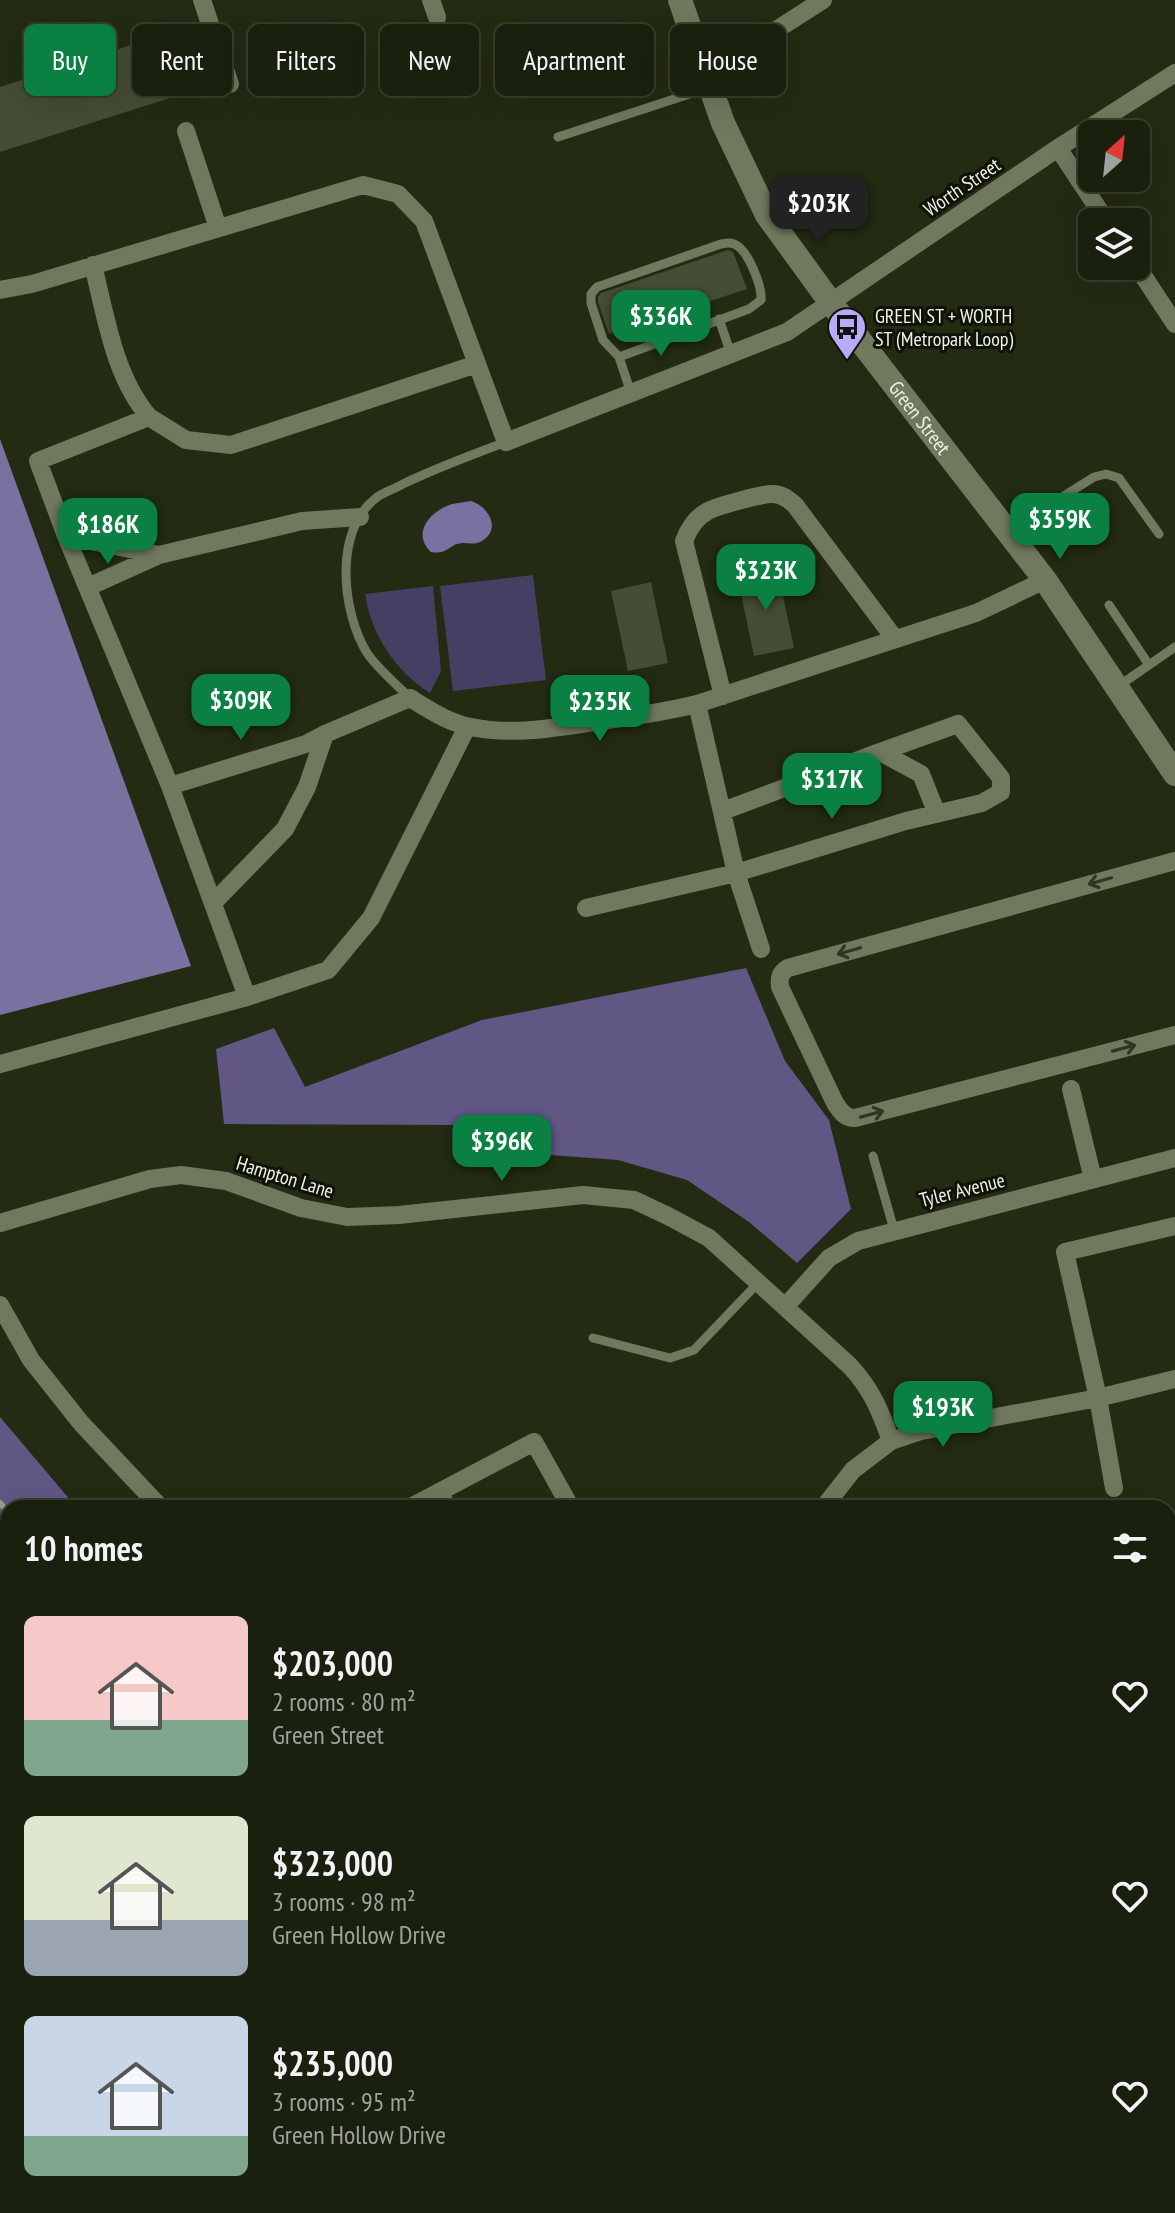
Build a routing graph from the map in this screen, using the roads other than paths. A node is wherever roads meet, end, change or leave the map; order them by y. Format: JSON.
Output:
{"nodes":[{"id":1,"x":202,"y":0,"type":"edge"},
{"id":2,"x":680,"y":0,"type":"edge"},
{"id":3,"x":823,"y":0,"type":"edge"},
{"id":4,"x":210,"y":24,"type":"edge"},
{"id":5,"x":689,"y":24,"type":"edge"},
{"id":6,"x":786,"y":26,"type":"edge"},
{"id":7,"x":1175,"y":73,"type":"edge"},
{"id":8,"x":670,"y":95,"type":"edge"},
{"id":9,"x":714,"y":96,"type":"edge"},
{"id":10,"x":186,"y":131,"type":"dead end"},
{"id":11,"x":558,"y":137,"type":"dead end"},
{"id":12,"x":1058,"y":148,"type":"junction"},
{"id":13,"x":1098,"y":208,"type":"edge"},
{"id":14,"x":218,"y":228,"type":"junction"},
{"id":15,"x":93,"y":265,"type":"junction"},
{"id":16,"x":1146,"y":280,"type":"edge"},
{"id":17,"x":0,"y":290,"type":"edge"},
{"id":18,"x":831,"y":303,"type":"junction"},
{"id":19,"x":719,"y":319,"type":"junction"},
{"id":20,"x":1175,"y":324,"type":"edge"},
{"id":21,"x":731,"y":354,"type":"junction"},
{"id":22,"x":619,"y":357,"type":"junction"},
{"id":23,"x":477,"y":364,"type":"junction"},
{"id":24,"x":631,"y":393,"type":"junction"},
{"id":25,"x":149,"y":417,"type":"junction"},
{"id":26,"x":506,"y":442,"type":"junction"},
{"id":27,"x":360,"y":517,"type":"junction"},
{"id":28,"x":1007,"y":532,"type":"junction"},
{"id":29,"x":1159,"y":534,"type":"dead end"},
{"id":30,"x":66,"y":536,"type":"junction"},
{"id":31,"x":159,"y":555,"type":"junction"},
{"id":32,"x":1045,"y":580,"type":"junction"},
{"id":33,"x":88,"y":587,"type":"junction"},
{"id":34,"x":1109,"y":605,"type":"dead end"},
{"id":35,"x":895,"y":639,"type":"junction"},
{"id":36,"x":1175,"y":647,"type":"edge"},
{"id":37,"x":1149,"y":665,"type":"junction"},
{"id":38,"x":1117,"y":687,"type":"junction"},
{"id":39,"x":723,"y":696,"type":"junction"},
{"id":40,"x":410,"y":698,"type":"junction"},
{"id":41,"x":697,"y":704,"type":"junction"},
{"id":42,"x":467,"y":727,"type":"junction"},
{"id":43,"x":325,"y":734,"type":"junction"},
{"id":44,"x":880,"y":752,"type":"junction"},
{"id":45,"x":1175,"y":774,"type":"edge"},
{"id":46,"x":170,"y":786,"type":"junction"},
{"id":47,"x":723,"y":811,"type":"junction"},
{"id":48,"x":937,"y":814,"type":"junction"},
{"id":49,"x":1175,"y":861,"type":"edge"},
{"id":50,"x":736,"y":873,"type":"junction"},
{"id":51,"x":213,"y":903,"type":"junction"},
{"id":52,"x":586,"y":908,"type":"dead end"},
{"id":53,"x":761,"y":949,"type":"dead end"},
{"id":54,"x":247,"y":997,"type":"junction"},
{"id":55,"x":1175,"y":1035,"type":"edge"},
{"id":56,"x":0,"y":1064,"type":"edge"},
{"id":57,"x":1071,"y":1089,"type":"dead end"},
{"id":58,"x":873,"y":1156,"type":"dead end"},
{"id":59,"x":1175,"y":1158,"type":"edge"},
{"id":60,"x":1093,"y":1179,"type":"junction"},
{"id":61,"x":0,"y":1223,"type":"edge"},
{"id":62,"x":1175,"y":1226,"type":"edge"},
{"id":63,"x":894,"y":1230,"type":"junction"},
{"id":64,"x":758,"y":1283,"type":"junction"},
{"id":65,"x":0,"y":1305,"type":"edge"},
{"id":66,"x":785,"y":1307,"type":"junction"},
{"id":67,"x":593,"y":1338,"type":"dead end"},
{"id":68,"x":1175,"y":1379,"type":"edge"},
{"id":69,"x":1098,"y":1398,"type":"junction"},
{"id":70,"x":891,"y":1441,"type":"junction"},
{"id":71,"x":1114,"y":1488,"type":"dead end"},
{"id":72,"x":444,"y":1491,"type":"junction"},
{"id":73,"x":153,"y":1500,"type":"edge"},
{"id":74,"x":425,"y":1500,"type":"edge"},
{"id":75,"x":449,"y":1500,"type":"edge"},
{"id":76,"x":567,"y":1500,"type":"edge"},
{"id":77,"x":829,"y":1500,"type":"edge"}],
"edges":[{"from":1,"to":4,"type":"street"},
{"from":2,"to":5,"type":"street","name":"Green Street"},
{"from":3,"to":6,"type":"street"},
{"from":7,"to":12,"type":"street","name":"Worth Street"},
{"from":8,"to":11,"type":"lane"},
{"from":9,"to":18,"type":"street","name":"Green Street"},
{"from":10,"to":14,"type":"street"},
{"from":12,"to":13,"type":"street"},
{"from":12,"to":18,"type":"street","name":"Worth Street"},
{"from":14,"to":15,"type":"street"},
{"from":14,"to":23,"type":"street"},
{"from":15,"to":17,"type":"street"},
{"from":15,"to":25,"type":"street"},
{"from":16,"to":20,"type":"street"},
{"from":18,"to":21,"type":"street","name":"Worth Street"},
{"from":18,"to":28,"type":"street","name":"Green Street"},
{"from":19,"to":21,"type":"lane"},
{"from":19,"to":22,"type":"lane"},
{"from":19,"to":22,"type":"lane"},
{"from":21,"to":24,"type":"street","name":"Worth Street"},
{"from":22,"to":24,"type":"lane"},
{"from":23,"to":25,"type":"street"},
{"from":23,"to":26,"type":"street"},
{"from":24,"to":26,"type":"street","name":"Worth Street"},
{"from":25,"to":30,"type":"street"},
{"from":26,"to":27,"type":"lane"},
{"from":27,"to":31,"type":"street"},
{"from":27,"to":40,"type":"lane"},
{"from":28,"to":29,"type":"lane"},
{"from":28,"to":32,"type":"street","name":"Green Street"},
{"from":30,"to":31,"type":"street"},
{"from":30,"to":33,"type":"street"},
{"from":31,"to":33,"type":"street"},
{"from":32,"to":35,"type":"street"},
{"from":32,"to":38,"type":"street","name":"Green Street"},
{"from":33,"to":46,"type":"street"},
{"from":34,"to":37,"type":"lane"},
{"from":35,"to":39,"type":"street"},
{"from":35,"to":39,"type":"street"},
{"from":36,"to":37,"type":"lane"},
{"from":37,"to":38,"type":"lane"},
{"from":38,"to":45,"type":"street","name":"Green Street"},
{"from":39,"to":41,"type":"street"},
{"from":40,"to":42,"type":"street"},
{"from":40,"to":43,"type":"street"},
{"from":41,"to":42,"type":"street"},
{"from":41,"to":47,"type":"street"},
{"from":42,"to":54,"type":"street"},
{"from":43,"to":46,"type":"street"},
{"from":43,"to":51,"type":"street"},
{"from":44,"to":47,"type":"street"},
{"from":44,"to":48,"type":"street"},
{"from":44,"to":48,"type":"street"},
{"from":46,"to":51,"type":"street"},
{"from":47,"to":50,"type":"street"},
{"from":48,"to":50,"type":"street"},
{"from":49,"to":55,"type":"street","one_way":true},
{"from":50,"to":52,"type":"street"},
{"from":50,"to":53,"type":"street"},
{"from":51,"to":54,"type":"street"},
{"from":54,"to":56,"type":"street"},
{"from":57,"to":60,"type":"street"},
{"from":58,"to":63,"type":"lane"},
{"from":59,"to":60,"type":"street","name":"Tyler Avenue"},
{"from":60,"to":63,"type":"street","name":"Tyler Avenue"},
{"from":61,"to":64,"type":"street","name":"Hampton Lane"},
{"from":62,"to":69,"type":"street"},
{"from":63,"to":66,"type":"street","name":"Tyler Avenue"},
{"from":64,"to":66,"type":"street","name":"Hampton Lane"},
{"from":64,"to":67,"type":"lane"},
{"from":65,"to":73,"type":"street"},
{"from":66,"to":70,"type":"street","name":"Hampton Lane"},
{"from":68,"to":69,"type":"street"},
{"from":69,"to":70,"type":"street"},
{"from":69,"to":71,"type":"street"},
{"from":70,"to":77,"type":"street"},
{"from":72,"to":74,"type":"street"},
{"from":72,"to":75,"type":"lane"},
{"from":72,"to":76,"type":"street"}]}
